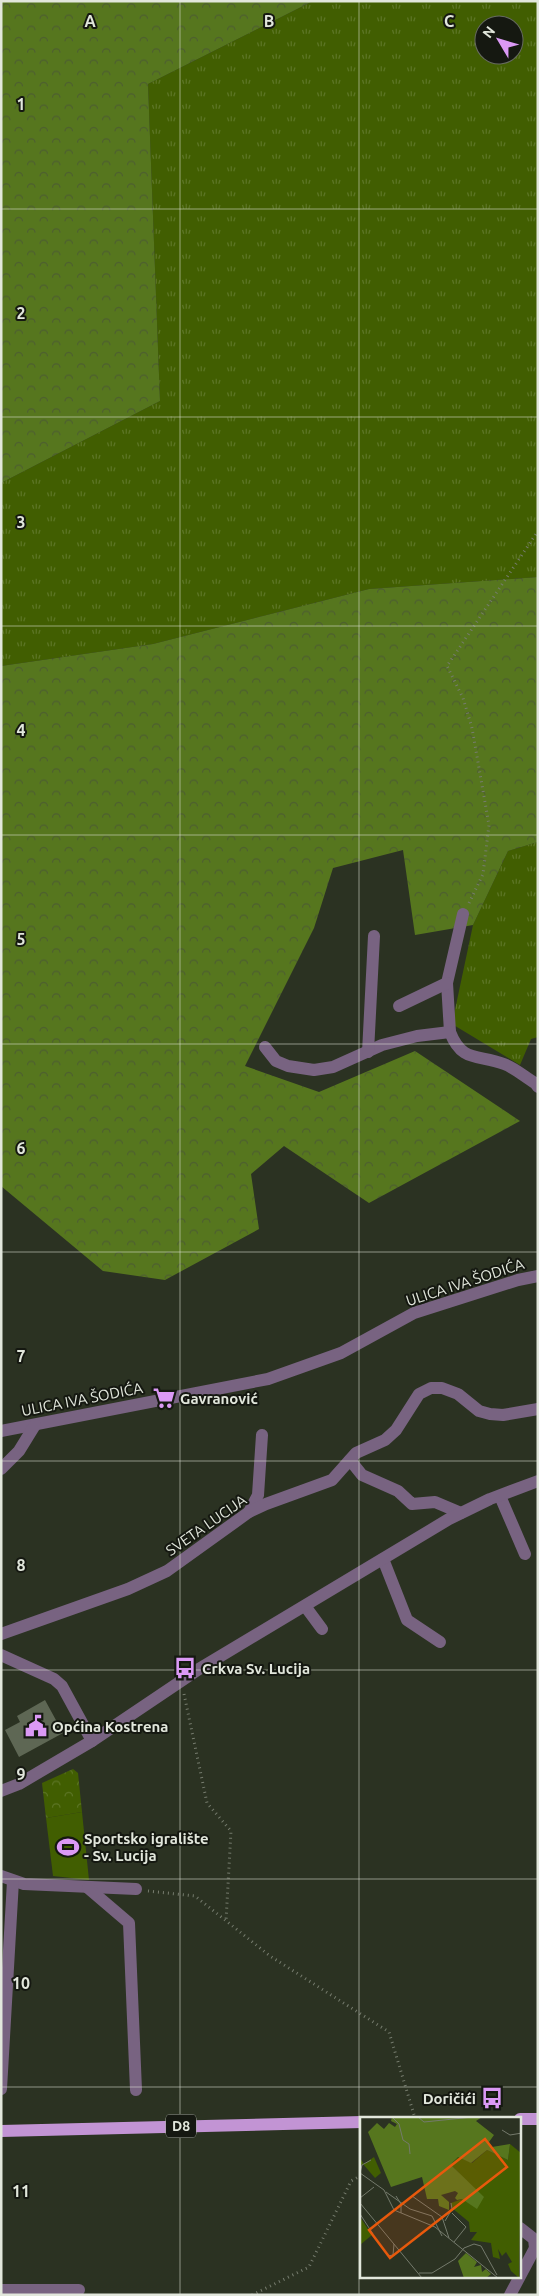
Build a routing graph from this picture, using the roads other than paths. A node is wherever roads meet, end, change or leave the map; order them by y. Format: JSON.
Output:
{"nodes":[{"id":1,"x":463,"y":914,"type":"road end"},
{"id":2,"x":374,"y":936,"type":"dead end"},
{"id":3,"x":447,"y":983,"type":"junction"},
{"id":4,"x":398,"y":1006,"type":"dead end"},
{"id":5,"x":450,"y":1032,"type":"junction"},
{"id":6,"x":265,"y":1047,"type":"dead end"},
{"id":7,"x":368,"y":1052,"type":"junction"},
{"id":8,"x":538,"y":1087,"type":"edge"},
{"id":9,"x":538,"y":1276,"type":"edge"},
{"id":10,"x":538,"y":1409,"type":"edge"},
{"id":11,"x":36,"y":1425,"type":"junction"},
{"id":12,"x":1,"y":1431,"type":"edge"},
{"id":13,"x":262,"y":1435,"type":"dead end"},
{"id":14,"x":350,"y":1460,"type":"junction"},
{"id":15,"x":1,"y":1469,"type":"edge"},
{"id":16,"x":538,"y":1481,"type":"edge"},
{"id":17,"x":500,"y":1496,"type":"junction"},
{"id":18,"x":249,"y":1512,"type":"junction"},
{"id":19,"x":461,"y":1513,"type":"junction"},
{"id":20,"x":525,"y":1554,"type":"dead end"},
{"id":21,"x":383,"y":1559,"type":"junction"},
{"id":22,"x":305,"y":1606,"type":"junction"},
{"id":23,"x":322,"y":1629,"type":"dead end"},
{"id":24,"x":1,"y":1634,"type":"edge"},
{"id":25,"x":440,"y":1642,"type":"dead end"},
{"id":26,"x":1,"y":1655,"type":"edge"},
{"id":27,"x":92,"y":1741,"type":"junction"},
{"id":28,"x":1,"y":1791,"type":"edge"},
{"id":29,"x":7,"y":1878,"type":"edge"},
{"id":30,"x":88,"y":1888,"type":"junction"},
{"id":31,"x":136,"y":1889,"type":"road end"},
{"id":32,"x":1,"y":2089,"type":"edge"},
{"id":33,"x":136,"y":2090,"type":"dead end"},
{"id":34,"x":522,"y":2119,"type":"edge"},
{"id":35,"x":538,"y":2119,"type":"edge"},
{"id":36,"x":360,"y":2122,"type":"edge"},
{"id":37,"x":1,"y":2130,"type":"edge"},
{"id":38,"x":522,"y":2229,"type":"edge"},
{"id":39,"x":536,"y":2238,"type":"edge"},
{"id":40,"x":522,"y":2272,"type":"edge"},
{"id":41,"x":519,"y":2278,"type":"edge"},
{"id":42,"x":1,"y":2290,"type":"edge"},
{"id":43,"x":79,"y":2290,"type":"dead end"},
{"id":44,"x":510,"y":2295,"type":"edge"}],
"edges":[{"from":1,"to":3,"type":"street"},
{"from":2,"to":7,"type":"street"},
{"from":3,"to":4,"type":"street"},
{"from":3,"to":5,"type":"street"},
{"from":5,"to":7,"type":"street"},
{"from":5,"to":8,"type":"street"},
{"from":6,"to":7,"type":"street"},
{"from":9,"to":11,"type":"street","name":"ULICA IVA ŠODIĆA"},
{"from":10,"to":14,"type":"street","name":"SVETA LUCIJA"},
{"from":11,"to":12,"type":"street","name":"ULICA IVA ŠODIĆA"},
{"from":11,"to":15,"type":"street"},
{"from":13,"to":18,"type":"street"},
{"from":14,"to":18,"type":"street","name":"SVETA LUCIJA"},
{"from":14,"to":19,"type":"street"},
{"from":16,"to":17,"type":"street"},
{"from":17,"to":19,"type":"street"},
{"from":17,"to":20,"type":"street"},
{"from":18,"to":24,"type":"street","name":"SVETA LUCIJA"},
{"from":19,"to":21,"type":"street"},
{"from":21,"to":22,"type":"street"},
{"from":21,"to":25,"type":"street"},
{"from":22,"to":23,"type":"street"},
{"from":22,"to":27,"type":"street"},
{"from":26,"to":27,"type":"street"},
{"from":27,"to":28,"type":"street"},
{"from":29,"to":30,"type":"street"},
{"from":29,"to":32,"type":"street"},
{"from":30,"to":31,"type":"street"},
{"from":30,"to":33,"type":"street"},
{"from":34,"to":35,"type":"main road"},
{"from":36,"to":37,"type":"main road","number":"D8"},
{"from":38,"to":39,"type":"street"},
{"from":39,"to":40,"type":"street"},
{"from":41,"to":44,"type":"street"},
{"from":42,"to":43,"type":"street"}]}
